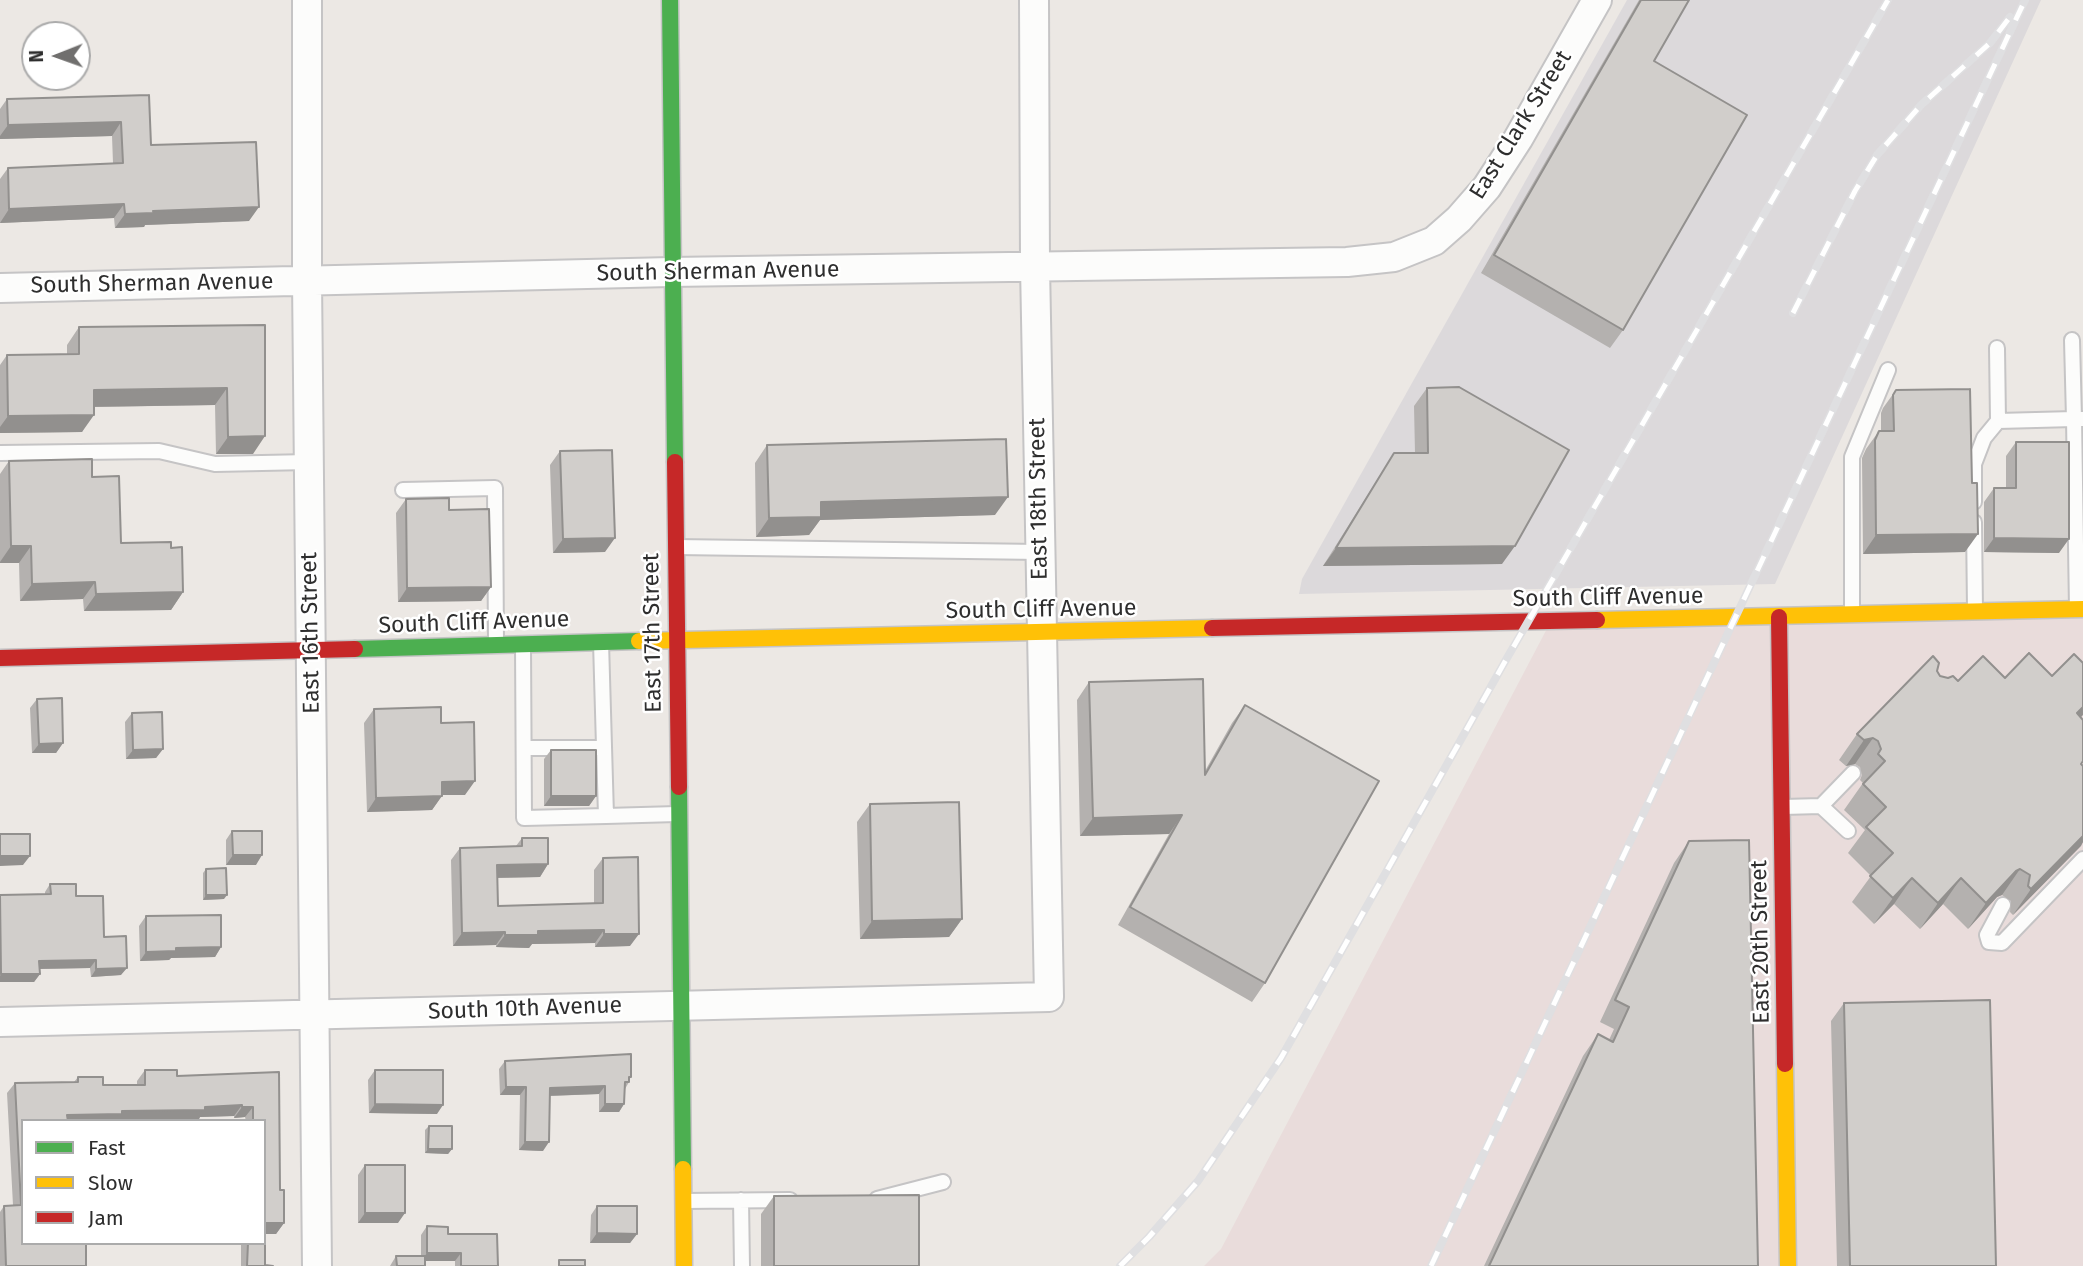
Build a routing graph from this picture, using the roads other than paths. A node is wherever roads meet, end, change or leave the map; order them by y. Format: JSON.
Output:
{"nodes":[{"id":1,"x":307,"y":0,"type":"edge"},
{"id":2,"x":670,"y":0,"type":"edge"},
{"id":3,"x":1034,"y":0,"type":"edge"},
{"id":4,"x":1597,"y":0,"type":"edge"},
{"id":5,"x":1434,"y":241,"type":"joint"},
{"id":6,"x":1035,"y":266,"type":"junction"},
{"id":7,"x":671,"y":272,"type":"junction"},
{"id":8,"x":307,"y":280,"type":"junction"},
{"id":9,"x":0,"y":288,"type":"edge"},
{"id":10,"x":2072,"y":340,"type":"dead end"},
{"id":11,"x":1997,"y":348,"type":"dead end"},
{"id":12,"x":1888,"y":370,"type":"dead end"},
{"id":13,"x":2078,"y":419,"type":"edge"},
{"id":14,"x":1998,"y":421,"type":"junction"},
{"id":15,"x":0,"y":453,"type":"edge"},
{"id":16,"x":309,"y":462,"type":"junction"},
{"id":17,"x":403,"y":491,"type":"dead end"},
{"id":18,"x":675,"y":547,"type":"junction"},
{"id":19,"x":1040,"y":552,"type":"junction"},
{"id":20,"x":2080,"y":609,"type":"edge"},
{"id":21,"x":1975,"y":612,"type":"junction"},
{"id":22,"x":1852,"y":615,"type":"junction"},
{"id":23,"x":1779,"y":617,"type":"junction"},
{"id":24,"x":1041,"y":633,"type":"junction"},
{"id":25,"x":676,"y":640,"type":"junction"},
{"id":26,"x":601,"y":642,"type":"junction"},
{"id":27,"x":523,"y":644,"type":"junction"},
{"id":28,"x":496,"y":645,"type":"junction"},
{"id":29,"x":312,"y":650,"type":"junction"},
{"id":30,"x":0,"y":658,"type":"edge"},
{"id":31,"x":524,"y":748,"type":"junction"},
{"id":32,"x":604,"y":748,"type":"junction"},
{"id":33,"x":1853,"y":773,"type":"dead end"},
{"id":34,"x":1821,"y":806,"type":"junction"},
{"id":35,"x":1782,"y":807,"type":"junction"},
{"id":36,"x":679,"y":814,"type":"junction"},
{"id":37,"x":606,"y":816,"type":"junction"},
{"id":38,"x":1849,"y":831,"type":"dead end"},
{"id":39,"x":2083,"y":859,"type":"edge"},
{"id":40,"x":2003,"y":905,"type":"edge"},
{"id":41,"x":1049,"y":998,"type":"joint"},
{"id":42,"x":682,"y":1004,"type":"junction"},
{"id":43,"x":314,"y":1014,"type":"junction"},
{"id":44,"x":0,"y":1022,"type":"edge"},
{"id":45,"x":943,"y":1182,"type":"dead end"},
{"id":46,"x":865,"y":1199,"type":"edge"},
{"id":47,"x":741,"y":1200,"type":"junction"},
{"id":48,"x":810,"y":1200,"type":"edge"},
{"id":49,"x":684,"y":1201,"type":"junction"},
{"id":50,"x":317,"y":1266,"type":"edge"},
{"id":51,"x":684,"y":1266,"type":"edge"},
{"id":52,"x":742,"y":1266,"type":"edge"},
{"id":53,"x":1788,"y":1266,"type":"edge"}],
"edges":[{"from":1,"to":8,"type":"street","name":"East 16th Street"},
{"from":2,"to":7,"type":"main road","name":"East 17th Street"},
{"from":3,"to":6,"type":"street","name":"East 18th Street"},
{"from":4,"to":5,"type":"street","name":"East Clark Street"},
{"from":5,"to":6,"type":"street","name":"South Sherman Avenue"},
{"from":6,"to":7,"type":"street","name":"South Sherman Avenue"},
{"from":6,"to":19,"type":"street","name":"East 18th Street"},
{"from":7,"to":8,"type":"street","name":"South Sherman Avenue"},
{"from":7,"to":18,"type":"main road","name":"East 17th Street"},
{"from":8,"to":9,"type":"street","name":"South Sherman Avenue"},
{"from":8,"to":16,"type":"street","name":"East 16th Street"},
{"from":10,"to":13,"type":"lane"},
{"from":11,"to":14,"type":"lane"},
{"from":12,"to":22,"type":"lane"},
{"from":13,"to":14,"type":"lane"},
{"from":13,"to":20,"type":"lane"},
{"from":14,"to":21,"type":"lane"},
{"from":15,"to":16,"type":"lane"},
{"from":16,"to":29,"type":"street","name":"East 16th Street"},
{"from":17,"to":28,"type":"lane"},
{"from":18,"to":19,"type":"lane"},
{"from":18,"to":25,"type":"main road","name":"East 17th Street"},
{"from":19,"to":24,"type":"street","name":"East 18th Street"},
{"from":20,"to":21,"type":"main road","name":"South Cliff Avenue"},
{"from":21,"to":22,"type":"main road","name":"South Cliff Avenue"},
{"from":22,"to":23,"type":"main road","name":"South Cliff Avenue"},
{"from":23,"to":24,"type":"main road","name":"South Cliff Avenue"},
{"from":23,"to":35,"type":"main road","name":"East 20th Street"},
{"from":24,"to":25,"type":"main road","name":"South Cliff Avenue"},
{"from":24,"to":41,"type":"street","name":"East 18th Street"},
{"from":25,"to":26,"type":"main road","name":"South Cliff Avenue"},
{"from":25,"to":36,"type":"main road","name":"East 17th Street"},
{"from":26,"to":27,"type":"main road","name":"South Cliff Avenue"},
{"from":26,"to":32,"type":"lane"},
{"from":27,"to":28,"type":"main road","name":"South Cliff Avenue"},
{"from":27,"to":31,"type":"lane"},
{"from":28,"to":29,"type":"main road","name":"South Cliff Avenue"},
{"from":29,"to":30,"type":"main road","name":"South Cliff Avenue"},
{"from":29,"to":43,"type":"street","name":"East 16th Street"},
{"from":31,"to":32,"type":"lane"},
{"from":31,"to":37,"type":"lane"},
{"from":32,"to":37,"type":"lane"},
{"from":33,"to":34,"type":"lane"},
{"from":34,"to":35,"type":"lane"},
{"from":34,"to":38,"type":"lane"},
{"from":35,"to":53,"type":"main road","name":"East 20th Street"},
{"from":36,"to":37,"type":"lane"},
{"from":36,"to":42,"type":"main road","name":"East 17th Street"},
{"from":39,"to":40,"type":"lane"},
{"from":41,"to":42,"type":"street","name":"South 10th Avenue"},
{"from":42,"to":43,"type":"street","name":"South 10th Avenue"},
{"from":42,"to":49,"type":"main road","name":"East 17th Street"},
{"from":43,"to":44,"type":"street","name":"South 10th Avenue"},
{"from":43,"to":50,"type":"street","name":"East 16th Street"},
{"from":45,"to":46,"type":"lane"},
{"from":47,"to":48,"type":"lane"},
{"from":47,"to":49,"type":"lane"},
{"from":47,"to":52,"type":"lane"},
{"from":49,"to":51,"type":"main road","name":"East 17th Street"}]}
